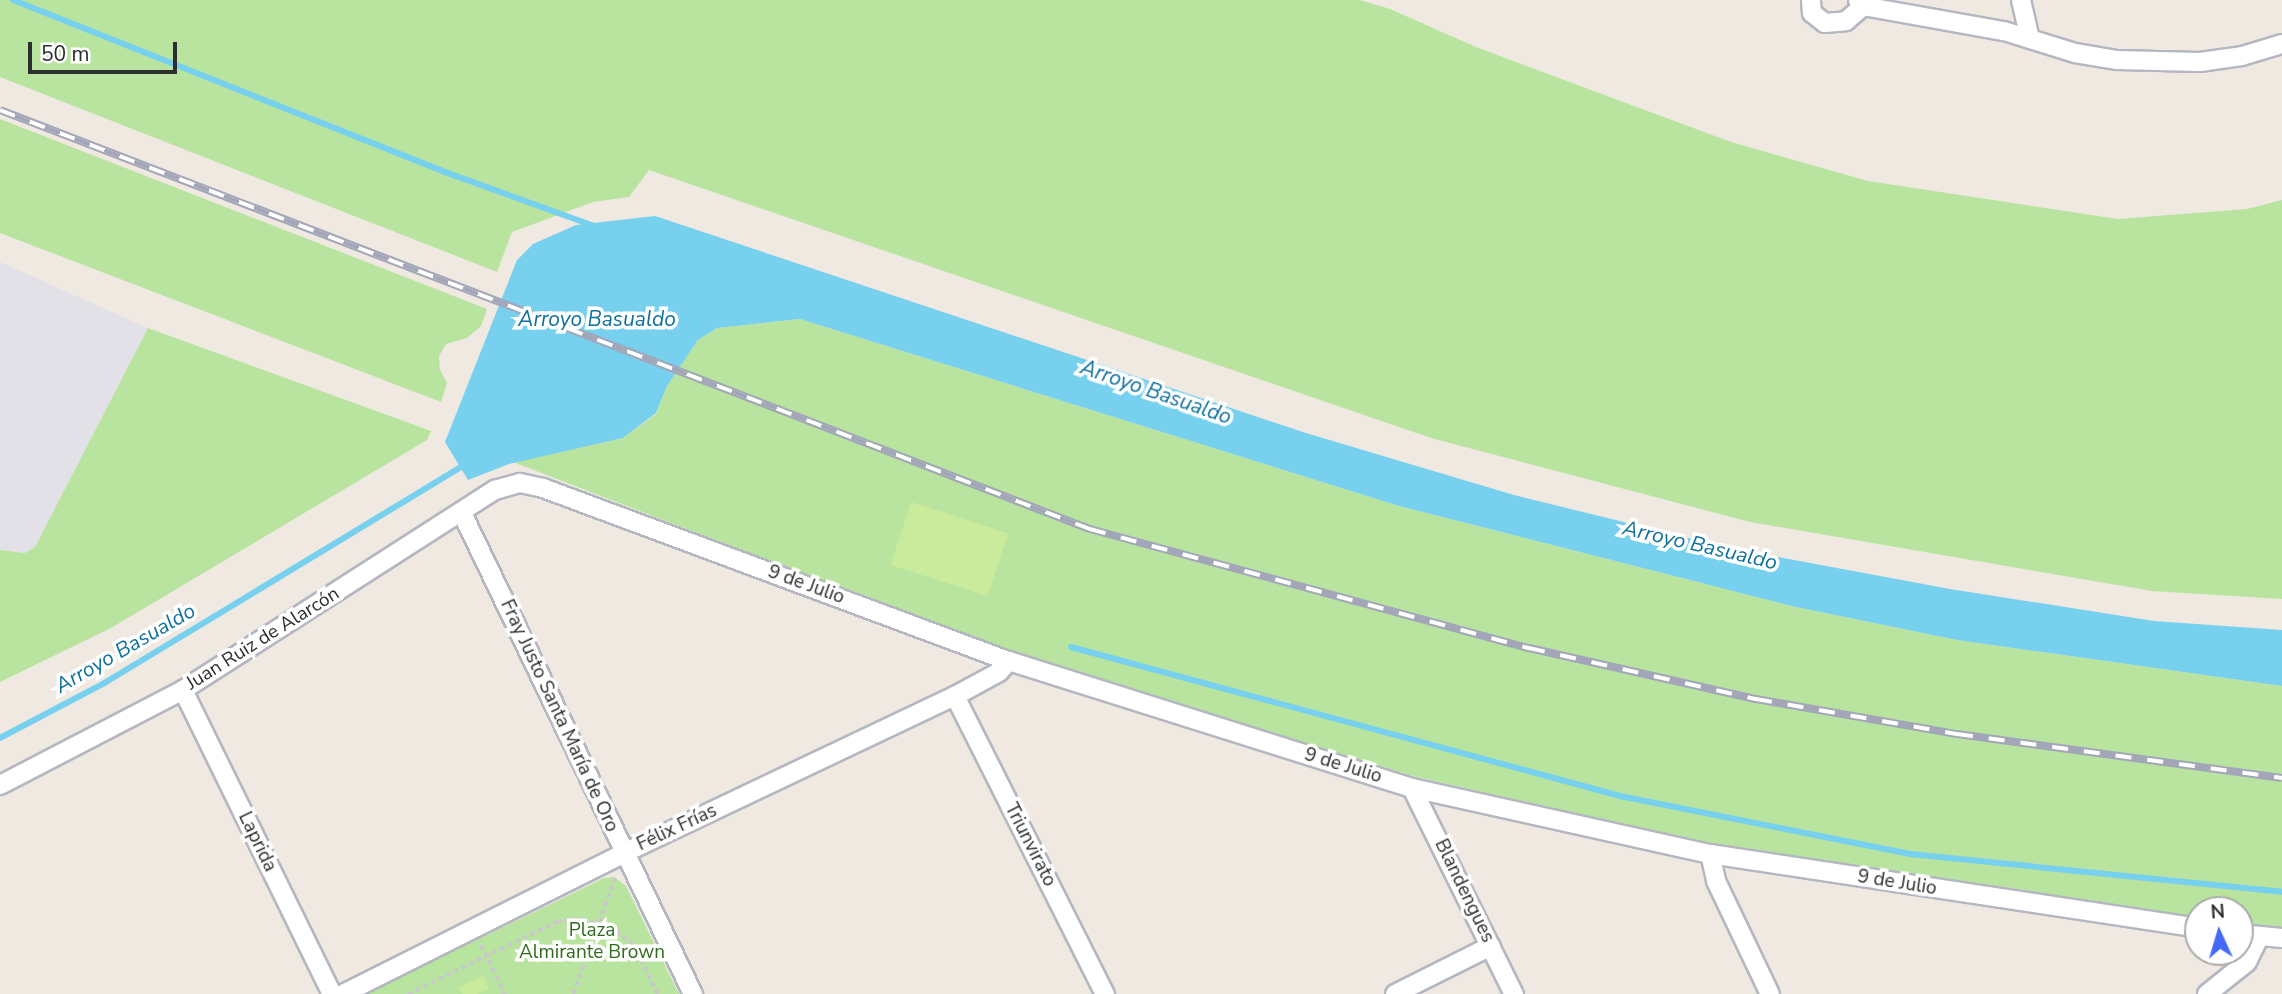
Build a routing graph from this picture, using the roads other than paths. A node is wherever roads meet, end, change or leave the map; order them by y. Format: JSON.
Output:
{"nodes":[{"id":1,"x":1811,"y":0,"type":"edge"},
{"id":2,"x":2021,"y":0,"type":"edge"},
{"id":3,"x":1861,"y":3,"type":"edge"},
{"id":4,"x":2030,"y":39,"type":"junction"},
{"id":5,"x":2282,"y":44,"type":"edge"},
{"id":6,"x":520,"y":483,"type":"joint"},
{"id":7,"x":462,"y":513,"type":"junction"},
{"id":8,"x":1009,"y":661,"type":"junction"},
{"id":9,"x":183,"y":690,"type":"junction"},
{"id":10,"x":955,"y":696,"type":"junction"},
{"id":11,"x":0,"y":785,"type":"edge"},
{"id":12,"x":1412,"y":788,"type":"junction"},
{"id":13,"x":624,"y":853,"type":"junction"},
{"id":14,"x":1710,"y":854,"type":"junction"},
{"id":15,"x":2184,"y":926,"type":"edge"},
{"id":16,"x":2254,"y":936,"type":"edge"},
{"id":17,"x":2259,"y":937,"type":"junction"},
{"id":18,"x":2282,"y":938,"type":"edge"},
{"id":19,"x":1491,"y":946,"type":"junction"},
{"id":20,"x":332,"y":994,"type":"edge"},
{"id":21,"x":343,"y":994,"type":"edge"},
{"id":22,"x":693,"y":994,"type":"edge"},
{"id":23,"x":1105,"y":994,"type":"edge"},
{"id":24,"x":1395,"y":994,"type":"edge"},
{"id":25,"x":1514,"y":994,"type":"edge"},
{"id":26,"x":1770,"y":994,"type":"edge"},
{"id":27,"x":2207,"y":994,"type":"edge"}],
"edges":[{"from":1,"to":3,"type":"street"},
{"from":2,"to":4,"type":"street"},
{"from":3,"to":4,"type":"street"},
{"from":4,"to":5,"type":"street"},
{"from":6,"to":7,"type":"street","name":"Juan Ruiz de Alarcón"},
{"from":6,"to":8,"type":"street","name":"9 de Julio"},
{"from":7,"to":9,"type":"street","name":"Juan Ruiz de Alarcón"},
{"from":7,"to":13,"type":"street","name":"Fray Justo Santa María de Oro"},
{"from":8,"to":10,"type":"street","name":"Félix Frías"},
{"from":8,"to":12,"type":"street","name":"9 de Julio"},
{"from":9,"to":11,"type":"street","name":"Juan Ruiz de Alarcón"},
{"from":9,"to":20,"type":"street","name":"Laprida"},
{"from":10,"to":13,"type":"street","name":"Félix Frías"},
{"from":10,"to":23,"type":"street","name":"Triunvirato"},
{"from":12,"to":14,"type":"street","name":"9 de Julio"},
{"from":12,"to":19,"type":"street","name":"Blandengues"},
{"from":13,"to":21,"type":"street","name":"Félix Frías"},
{"from":13,"to":22,"type":"street","name":"Fray Justo Santa María de Oro"},
{"from":14,"to":15,"type":"street","name":"9 de Julio"},
{"from":14,"to":26,"type":"street"},
{"from":16,"to":17,"type":"street"},
{"from":17,"to":18,"type":"street"},
{"from":17,"to":27,"type":"street"},
{"from":19,"to":24,"type":"street"},
{"from":19,"to":25,"type":"street","name":"Blandengues"}]}
